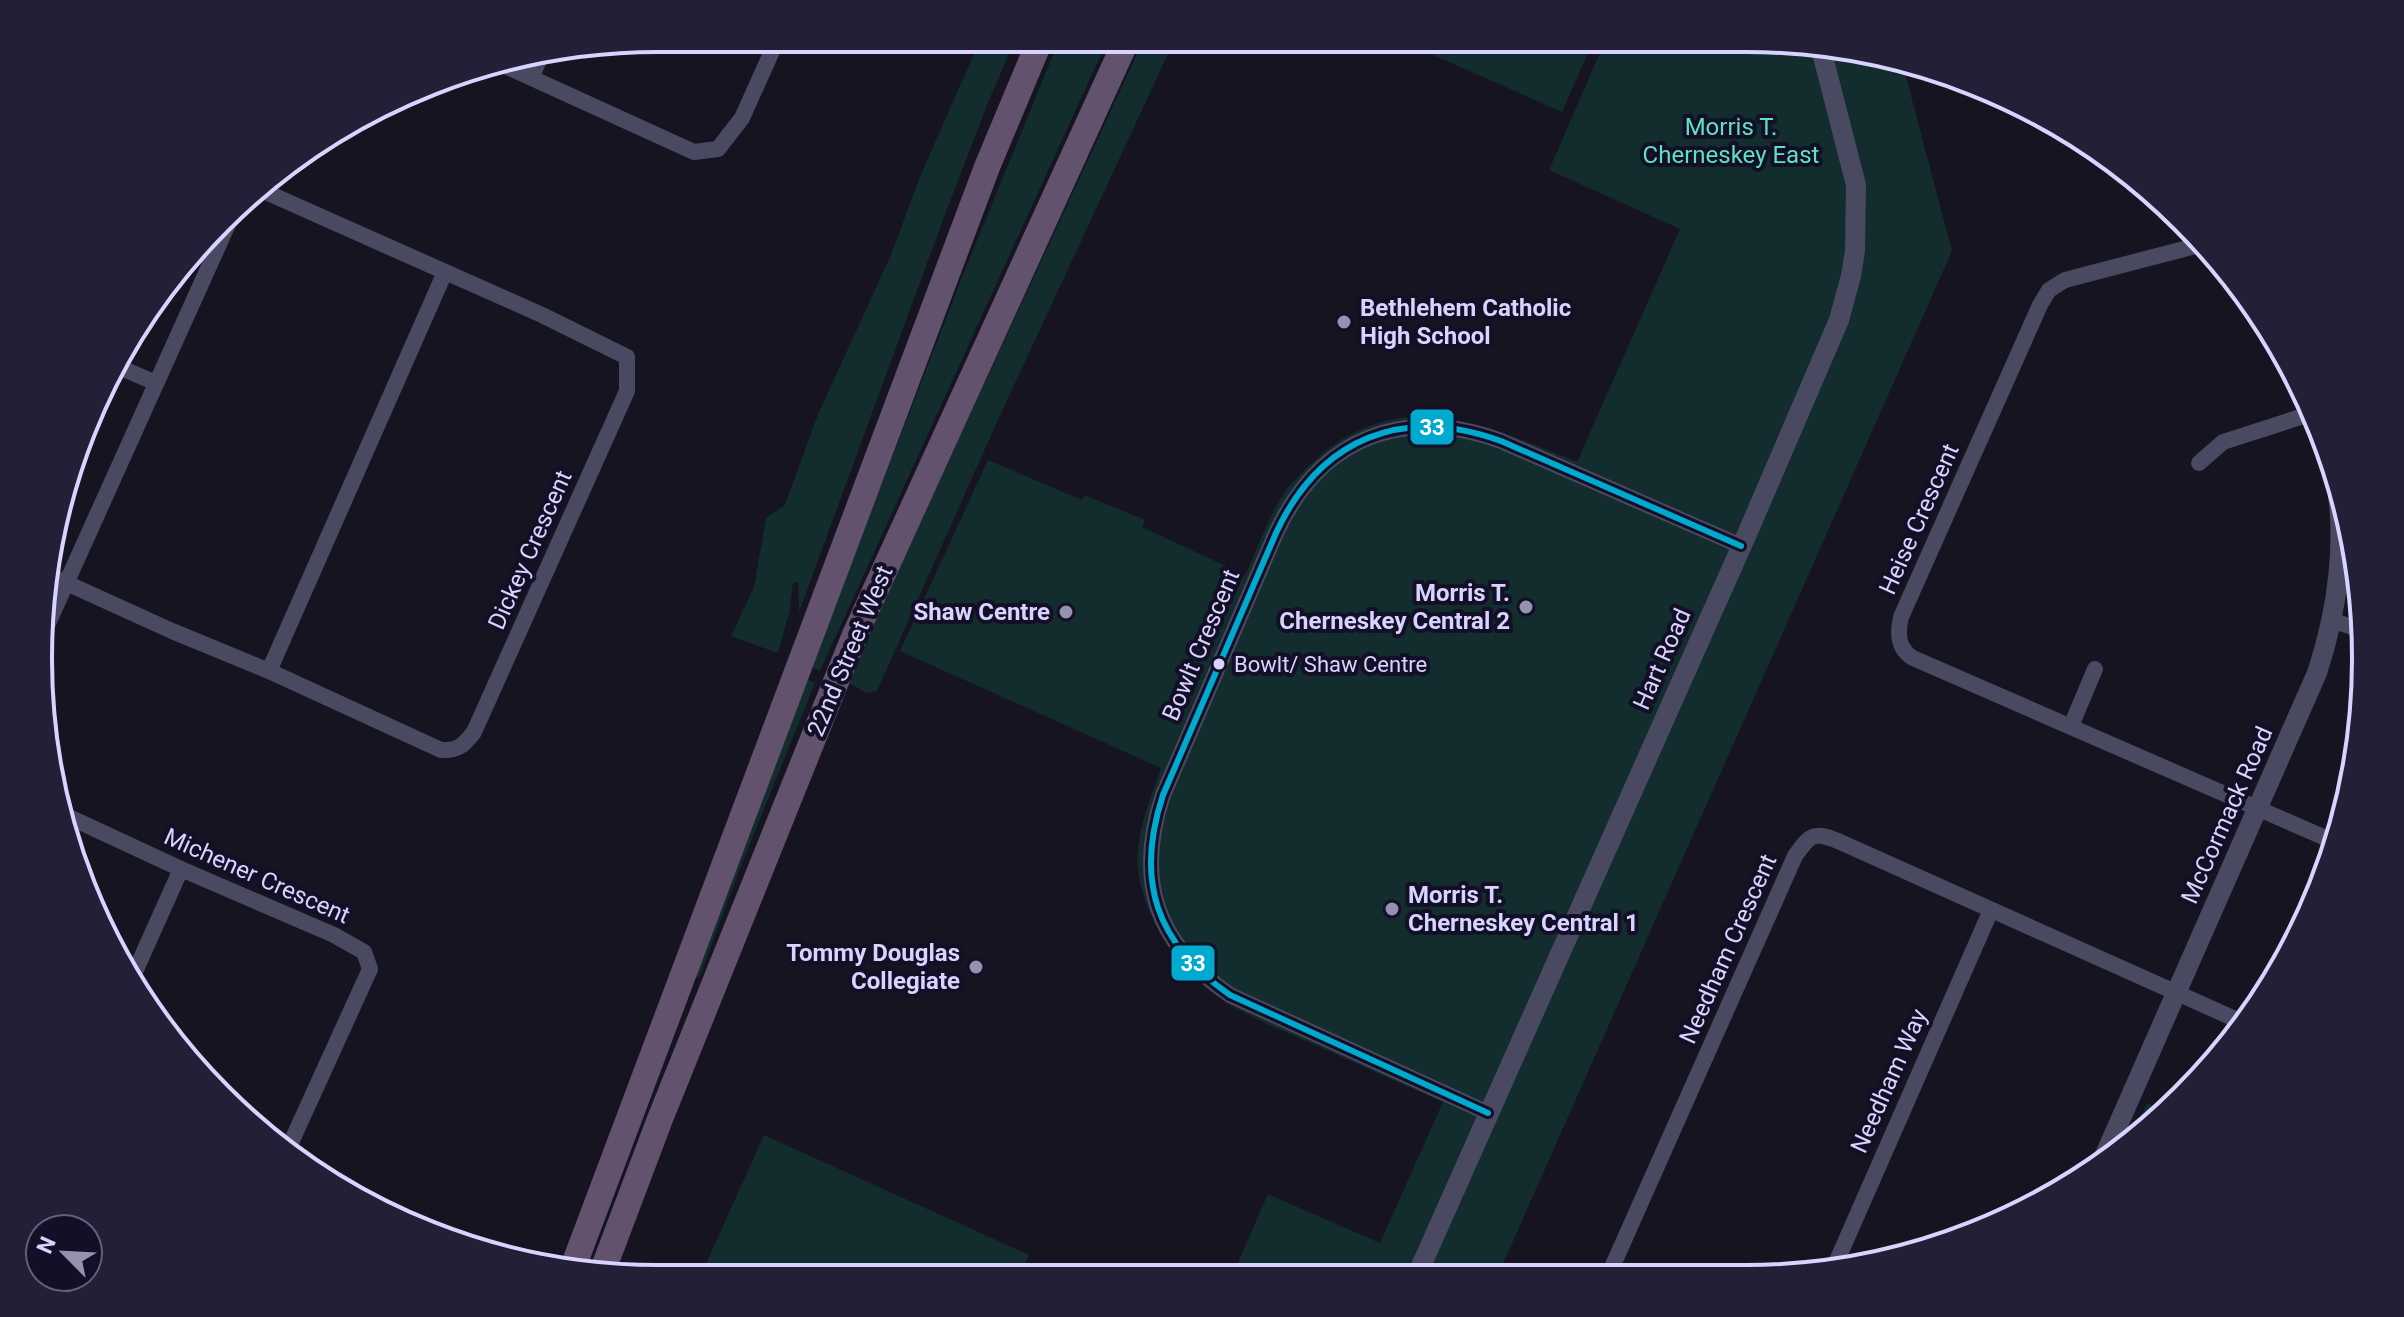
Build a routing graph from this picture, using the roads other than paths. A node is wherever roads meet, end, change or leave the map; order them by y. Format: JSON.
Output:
{"nodes":[{"id":1,"x":772,"y":52,"type":"edge"},
{"id":2,"x":1035,"y":52,"type":"edge"},
{"id":3,"x":1121,"y":52,"type":"edge"},
{"id":4,"x":1823,"y":57,"type":"edge"},
{"id":5,"x":537,"y":65,"type":"edge"},
{"id":6,"x":514,"y":70,"type":"edge"},
{"id":7,"x":531,"y":78,"type":"junction"},
{"id":8,"x":270,"y":194,"type":"edge"},
{"id":9,"x":221,"y":240,"type":"edge"},
{"id":10,"x":2190,"y":247,"type":"edge"},
{"id":11,"x":445,"y":272,"type":"junction"},
{"id":12,"x":125,"y":370,"type":"edge"},
{"id":13,"x":156,"y":383,"type":"junction"},
{"id":14,"x":2302,"y":417,"type":"edge"},
{"id":15,"x":2199,"y":463,"type":"dead end"},
{"id":16,"x":2340,"y":539,"type":"edge"},
{"id":17,"x":1741,"y":546,"type":"junction"},
{"id":18,"x":59,"y":580,"type":"edge"},
{"id":19,"x":2331,"y":620,"type":"junction"},
{"id":20,"x":2351,"y":627,"type":"edge"},
{"id":21,"x":2095,"y":669,"type":"dead end"},
{"id":22,"x":269,"y":671,"type":"junction"},
{"id":23,"x":2071,"y":726,"type":"junction"},
{"id":24,"x":2258,"y":809,"type":"junction"},
{"id":25,"x":74,"y":819,"type":"edge"},
{"id":26,"x":2324,"y":838,"type":"edge"},
{"id":27,"x":181,"y":869,"type":"junction"},
{"id":28,"x":1991,"y":910,"type":"junction"},
{"id":29,"x":137,"y":968,"type":"edge"},
{"id":30,"x":2177,"y":993,"type":"junction"},
{"id":31,"x":2234,"y":1018,"type":"edge"},
{"id":32,"x":1488,"y":1113,"type":"junction"},
{"id":33,"x":291,"y":1142,"type":"edge"},
{"id":34,"x":2110,"y":1143,"type":"edge"},
{"id":35,"x":1838,"y":1258,"type":"edge"},
{"id":36,"x":576,"y":1259,"type":"edge"},
{"id":37,"x":606,"y":1263,"type":"edge"},
{"id":38,"x":1421,"y":1265,"type":"edge"},
{"id":39,"x":1613,"y":1265,"type":"edge"}],
"edges":[{"from":1,"to":7,"type":"street"},
{"from":2,"to":36,"type":"highway","name":"22nd Street West"},
{"from":3,"to":37,"type":"highway","name":"22nd Street West"},
{"from":4,"to":17,"type":"street","name":"Hart Road"},
{"from":5,"to":7,"type":"street"},
{"from":6,"to":7,"type":"street"},
{"from":8,"to":11,"type":"street","name":"Dickey Crescent"},
{"from":9,"to":13,"type":"street"},
{"from":10,"to":23,"type":"street","name":"Heise Crescent"},
{"from":11,"to":22,"type":"street"},
{"from":11,"to":22,"type":"street","name":"Dickey Crescent"},
{"from":12,"to":13,"type":"street"},
{"from":13,"to":18,"type":"street"},
{"from":14,"to":15,"type":"street"},
{"from":16,"to":19,"type":"street","name":"McCormack Road"},
{"from":17,"to":32,"type":"street","name":"Hart Road"},
{"from":17,"to":32,"type":"street","name":"Bowlt Crescent"},
{"from":18,"to":22,"type":"street","name":"Dickey Crescent"},
{"from":19,"to":20,"type":"street"},
{"from":19,"to":24,"type":"street","name":"McCormack Road"},
{"from":21,"to":23,"type":"street"},
{"from":23,"to":24,"type":"street","name":"Heise Crescent"},
{"from":24,"to":26,"type":"street","name":"Heise Crescent"},
{"from":24,"to":30,"type":"street","name":"McCormack Road"},
{"from":25,"to":27,"type":"street","name":"Michener Crescent"},
{"from":27,"to":29,"type":"street"},
{"from":27,"to":33,"type":"street","name":"Michener Crescent"},
{"from":28,"to":30,"type":"street","name":"Needham Crescent"},
{"from":28,"to":35,"type":"street","name":"Needham Way"},
{"from":28,"to":39,"type":"street","name":"Needham Crescent"},
{"from":30,"to":31,"type":"street","name":"Needham Crescent"},
{"from":30,"to":34,"type":"street","name":"McCormack Road"},
{"from":32,"to":38,"type":"street","name":"Hart Road"}]}
